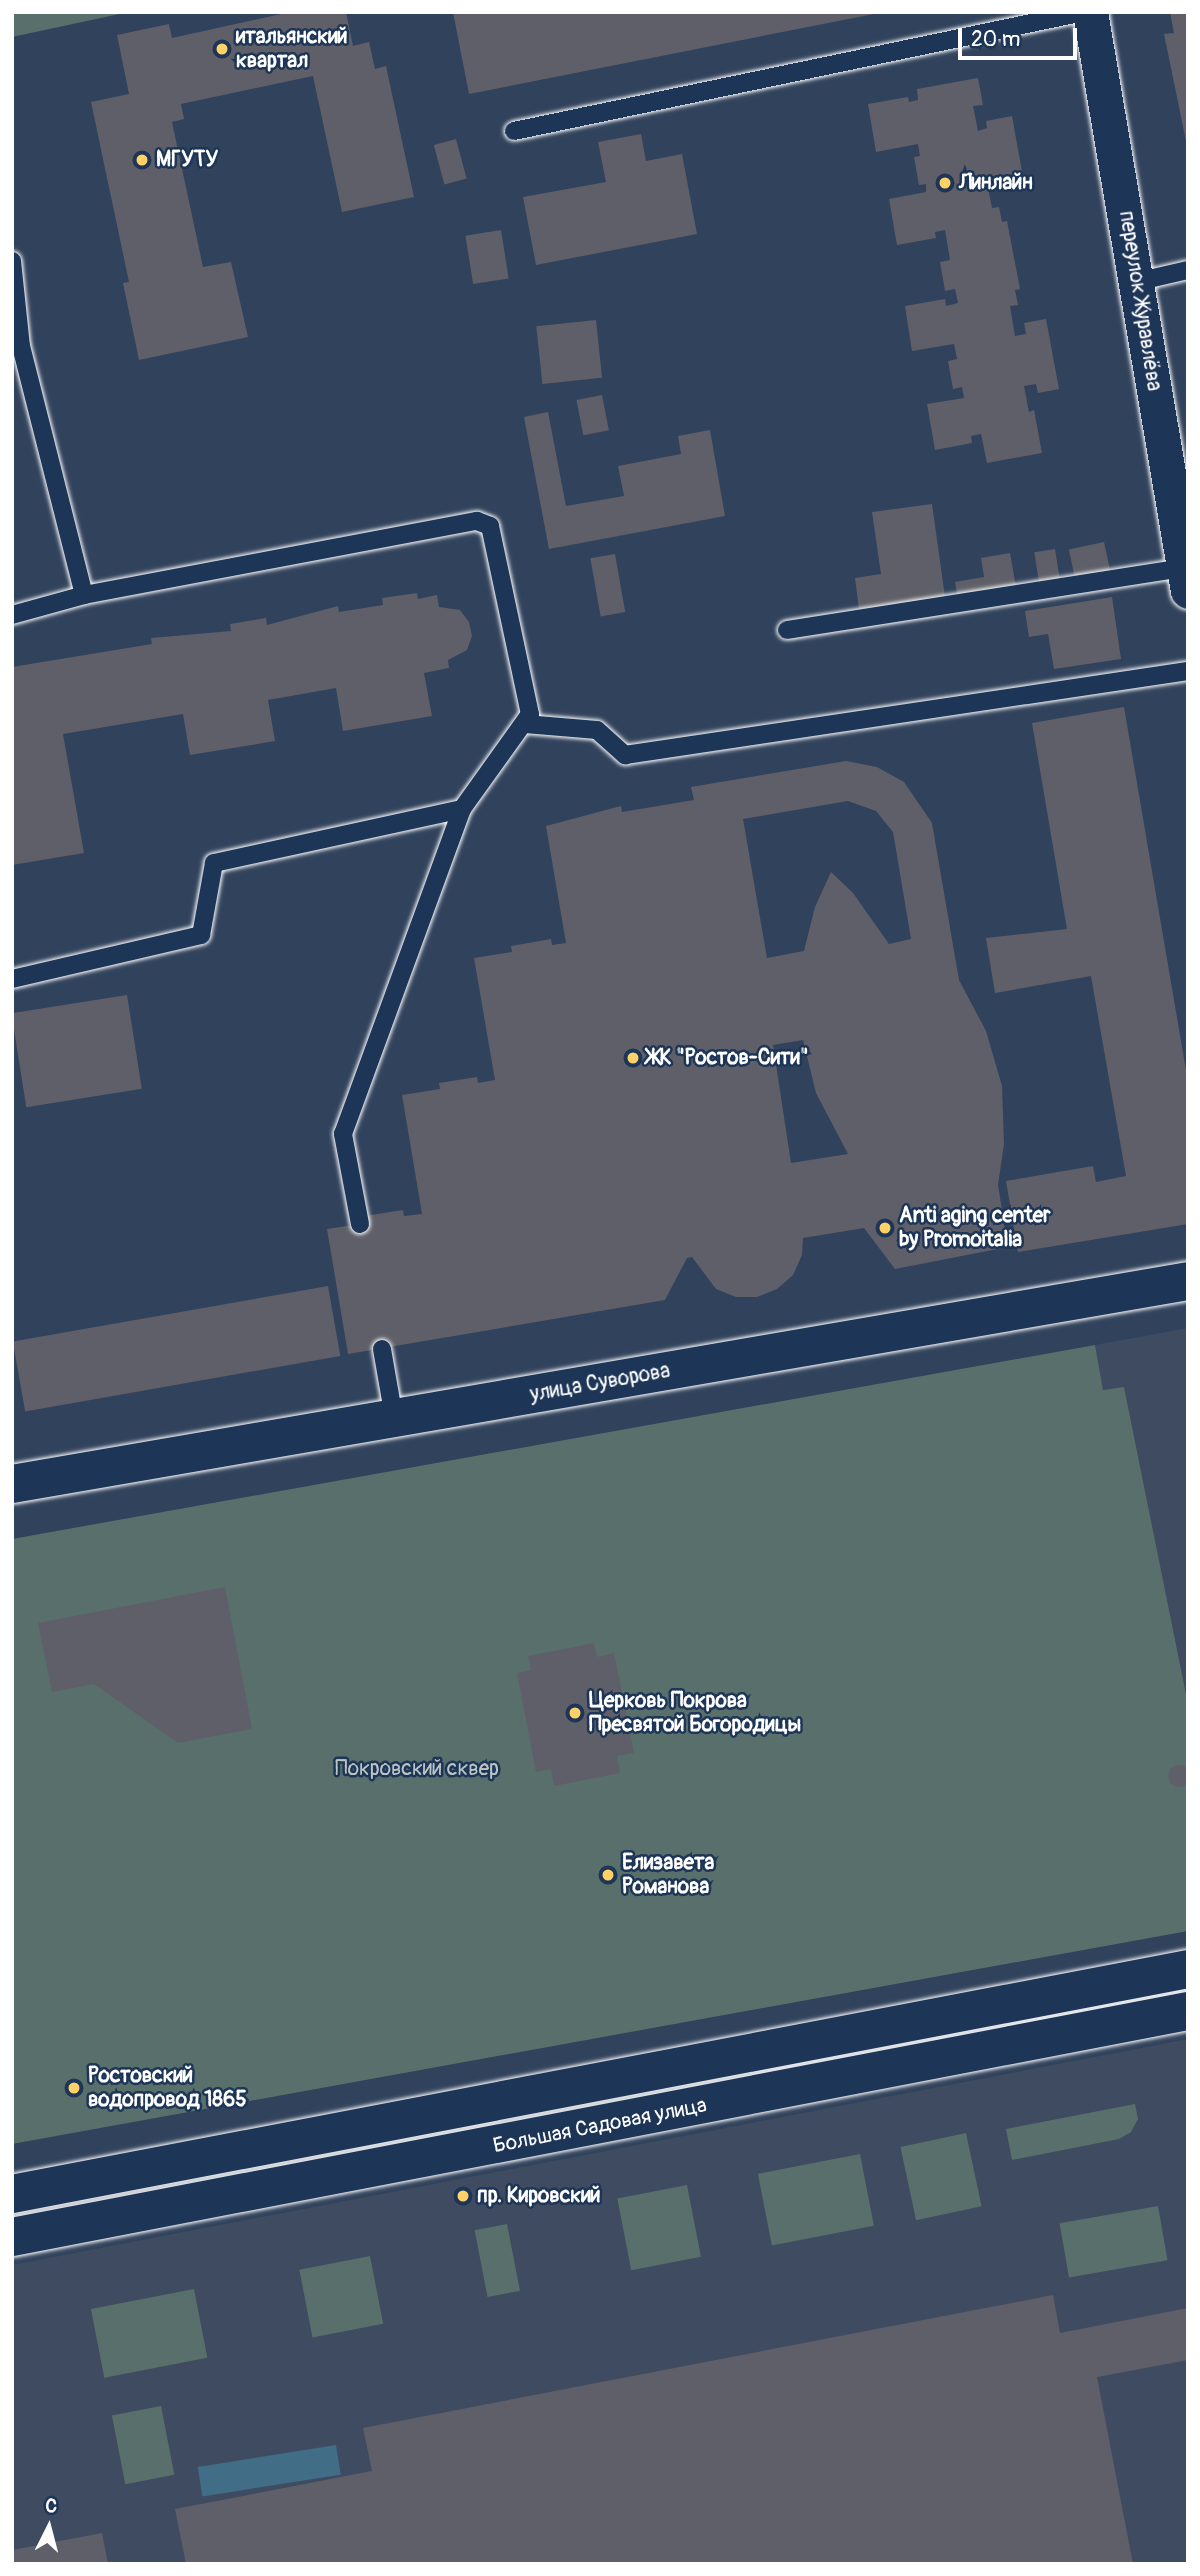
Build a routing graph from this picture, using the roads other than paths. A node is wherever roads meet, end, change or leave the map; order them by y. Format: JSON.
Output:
{"nodes":[{"id":1,"x":1084,"y":12,"type":"edge"},
{"id":2,"x":1090,"y":12,"type":"edge"},
{"id":3,"x":514,"y":131,"type":"dead end"},
{"id":4,"x":12,"y":261,"type":"edge"},
{"id":5,"x":1188,"y":270,"type":"edge"},
{"id":6,"x":1136,"y":282,"type":"junction"},
{"id":7,"x":1186,"y":579,"type":"edge"},
{"id":8,"x":85,"y":595,"type":"junction"},
{"id":9,"x":12,"y":615,"type":"edge"},
{"id":10,"x":787,"y":630,"type":"dead end"},
{"id":11,"x":1188,"y":671,"type":"edge"},
{"id":12,"x":525,"y":724,"type":"junction"},
{"id":13,"x":463,"y":809,"type":"junction"},
{"id":14,"x":12,"y":979,"type":"edge"},
{"id":15,"x":360,"y":1224,"type":"dead end"},
{"id":16,"x":1188,"y":1281,"type":"edge"},
{"id":17,"x":382,"y":1349,"type":"dead end"},
{"id":18,"x":394,"y":1418,"type":"junction"},
{"id":19,"x":12,"y":1484,"type":"edge"},
{"id":20,"x":1188,"y":1969,"type":"edge"},
{"id":21,"x":1188,"y":2011,"type":"edge"},
{"id":22,"x":12,"y":2194,"type":"edge"},
{"id":23,"x":12,"y":2237,"type":"edge"}],
"edges":[{"from":1,"to":3,"type":"lane"},
{"from":2,"to":6,"type":"street","name":"переулок Журавлёва"},
{"from":4,"to":8,"type":"lane"},
{"from":5,"to":6,"type":"lane"},
{"from":6,"to":7,"type":"street","name":"переулок Журавлёва"},
{"from":7,"to":10,"type":"lane"},
{"from":8,"to":9,"type":"lane"},
{"from":8,"to":12,"type":"lane"},
{"from":11,"to":12,"type":"lane"},
{"from":12,"to":13,"type":"lane"},
{"from":13,"to":14,"type":"lane"},
{"from":13,"to":15,"type":"lane"},
{"from":16,"to":18,"type":"main road","name":"улица Суворова"},
{"from":17,"to":18,"type":"lane"},
{"from":18,"to":19,"type":"main road","name":"улица Суворова"},
{"from":20,"to":22,"type":"main road","name":"Большая Садовая улица"},
{"from":21,"to":23,"type":"main road","name":"Большая Садовая улица"}]}
